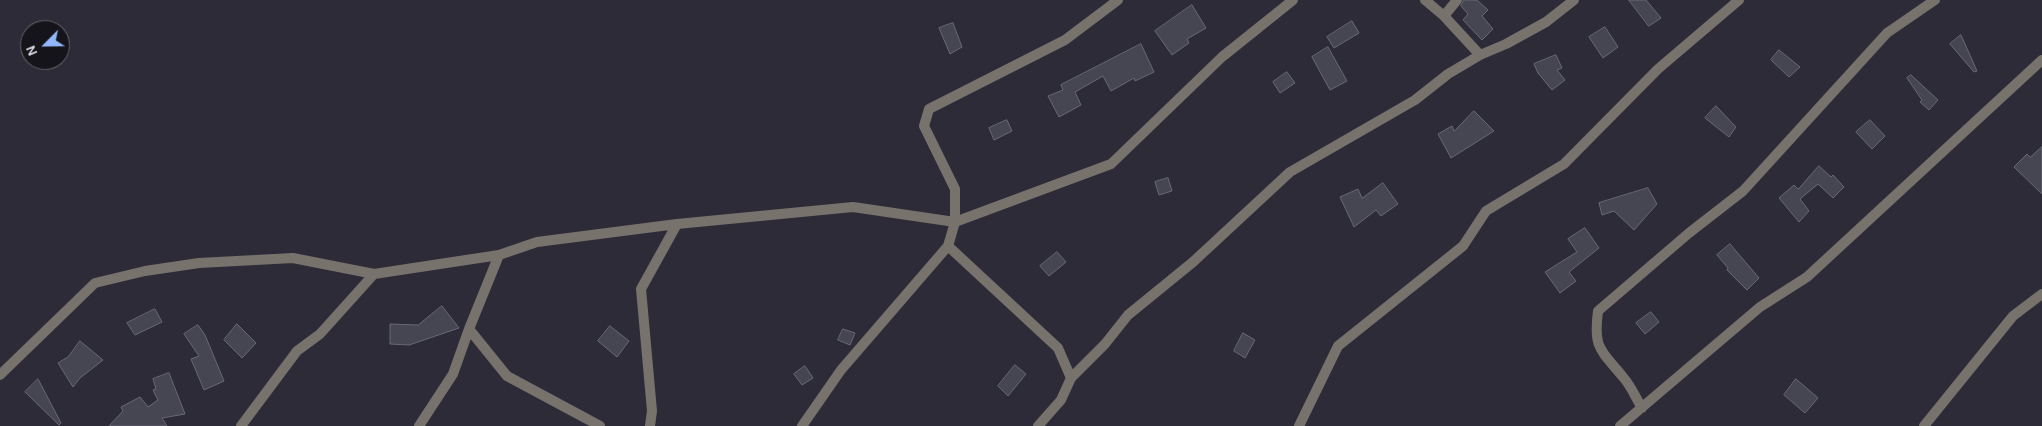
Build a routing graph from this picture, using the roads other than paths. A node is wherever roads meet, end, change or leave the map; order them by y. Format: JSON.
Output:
{"nodes":[{"id":1,"x":1118,"y":0,"type":"edge"},
{"id":2,"x":1293,"y":0,"type":"edge"},
{"id":3,"x":1425,"y":0,"type":"edge"},
{"id":4,"x":1457,"y":0,"type":"edge"},
{"id":5,"x":1574,"y":0,"type":"edge"},
{"id":6,"x":1739,"y":0,"type":"edge"},
{"id":7,"x":1934,"y":0,"type":"edge"},
{"id":8,"x":1444,"y":16,"type":"junction"},
{"id":9,"x":1480,"y":55,"type":"junction"},
{"id":10,"x":2042,"y":60,"type":"edge"},
{"id":11,"x":955,"y":222,"type":"junction"},
{"id":12,"x":676,"y":224,"type":"junction"},
{"id":13,"x":948,"y":246,"type":"junction"},
{"id":14,"x":499,"y":255,"type":"junction"},
{"id":15,"x":374,"y":274,"type":"junction"},
{"id":16,"x":2042,"y":294,"type":"edge"},
{"id":17,"x":469,"y":329,"type":"junction"},
{"id":18,"x":0,"y":375,"type":"edge"},
{"id":19,"x":1071,"y":378,"type":"junction"},
{"id":20,"x":1642,"y":408,"type":"junction"},
{"id":21,"x":241,"y":426,"type":"edge"},
{"id":22,"x":419,"y":426,"type":"edge"},
{"id":23,"x":600,"y":426,"type":"edge"},
{"id":24,"x":650,"y":426,"type":"edge"},
{"id":25,"x":802,"y":426,"type":"edge"},
{"id":26,"x":1038,"y":426,"type":"edge"},
{"id":27,"x":1299,"y":426,"type":"edge"},
{"id":28,"x":1620,"y":426,"type":"edge"},
{"id":29,"x":1924,"y":426,"type":"edge"}],
"edges":[{"from":1,"to":11,"type":"street"},
{"from":2,"to":11,"type":"street"},
{"from":3,"to":8,"type":"street"},
{"from":4,"to":8,"type":"street"},
{"from":5,"to":9,"type":"street"},
{"from":6,"to":27,"type":"street"},
{"from":7,"to":20,"type":"street"},
{"from":8,"to":9,"type":"street"},
{"from":9,"to":19,"type":"street"},
{"from":10,"to":20,"type":"street"},
{"from":11,"to":12,"type":"street"},
{"from":11,"to":13,"type":"street"},
{"from":12,"to":14,"type":"street"},
{"from":12,"to":24,"type":"street"},
{"from":13,"to":19,"type":"street"},
{"from":13,"to":25,"type":"street"},
{"from":14,"to":15,"type":"street"},
{"from":14,"to":17,"type":"street"},
{"from":15,"to":18,"type":"street"},
{"from":15,"to":21,"type":"street"},
{"from":16,"to":29,"type":"street"},
{"from":17,"to":22,"type":"street"},
{"from":17,"to":23,"type":"street"},
{"from":19,"to":26,"type":"street"},
{"from":20,"to":28,"type":"street"}]}
